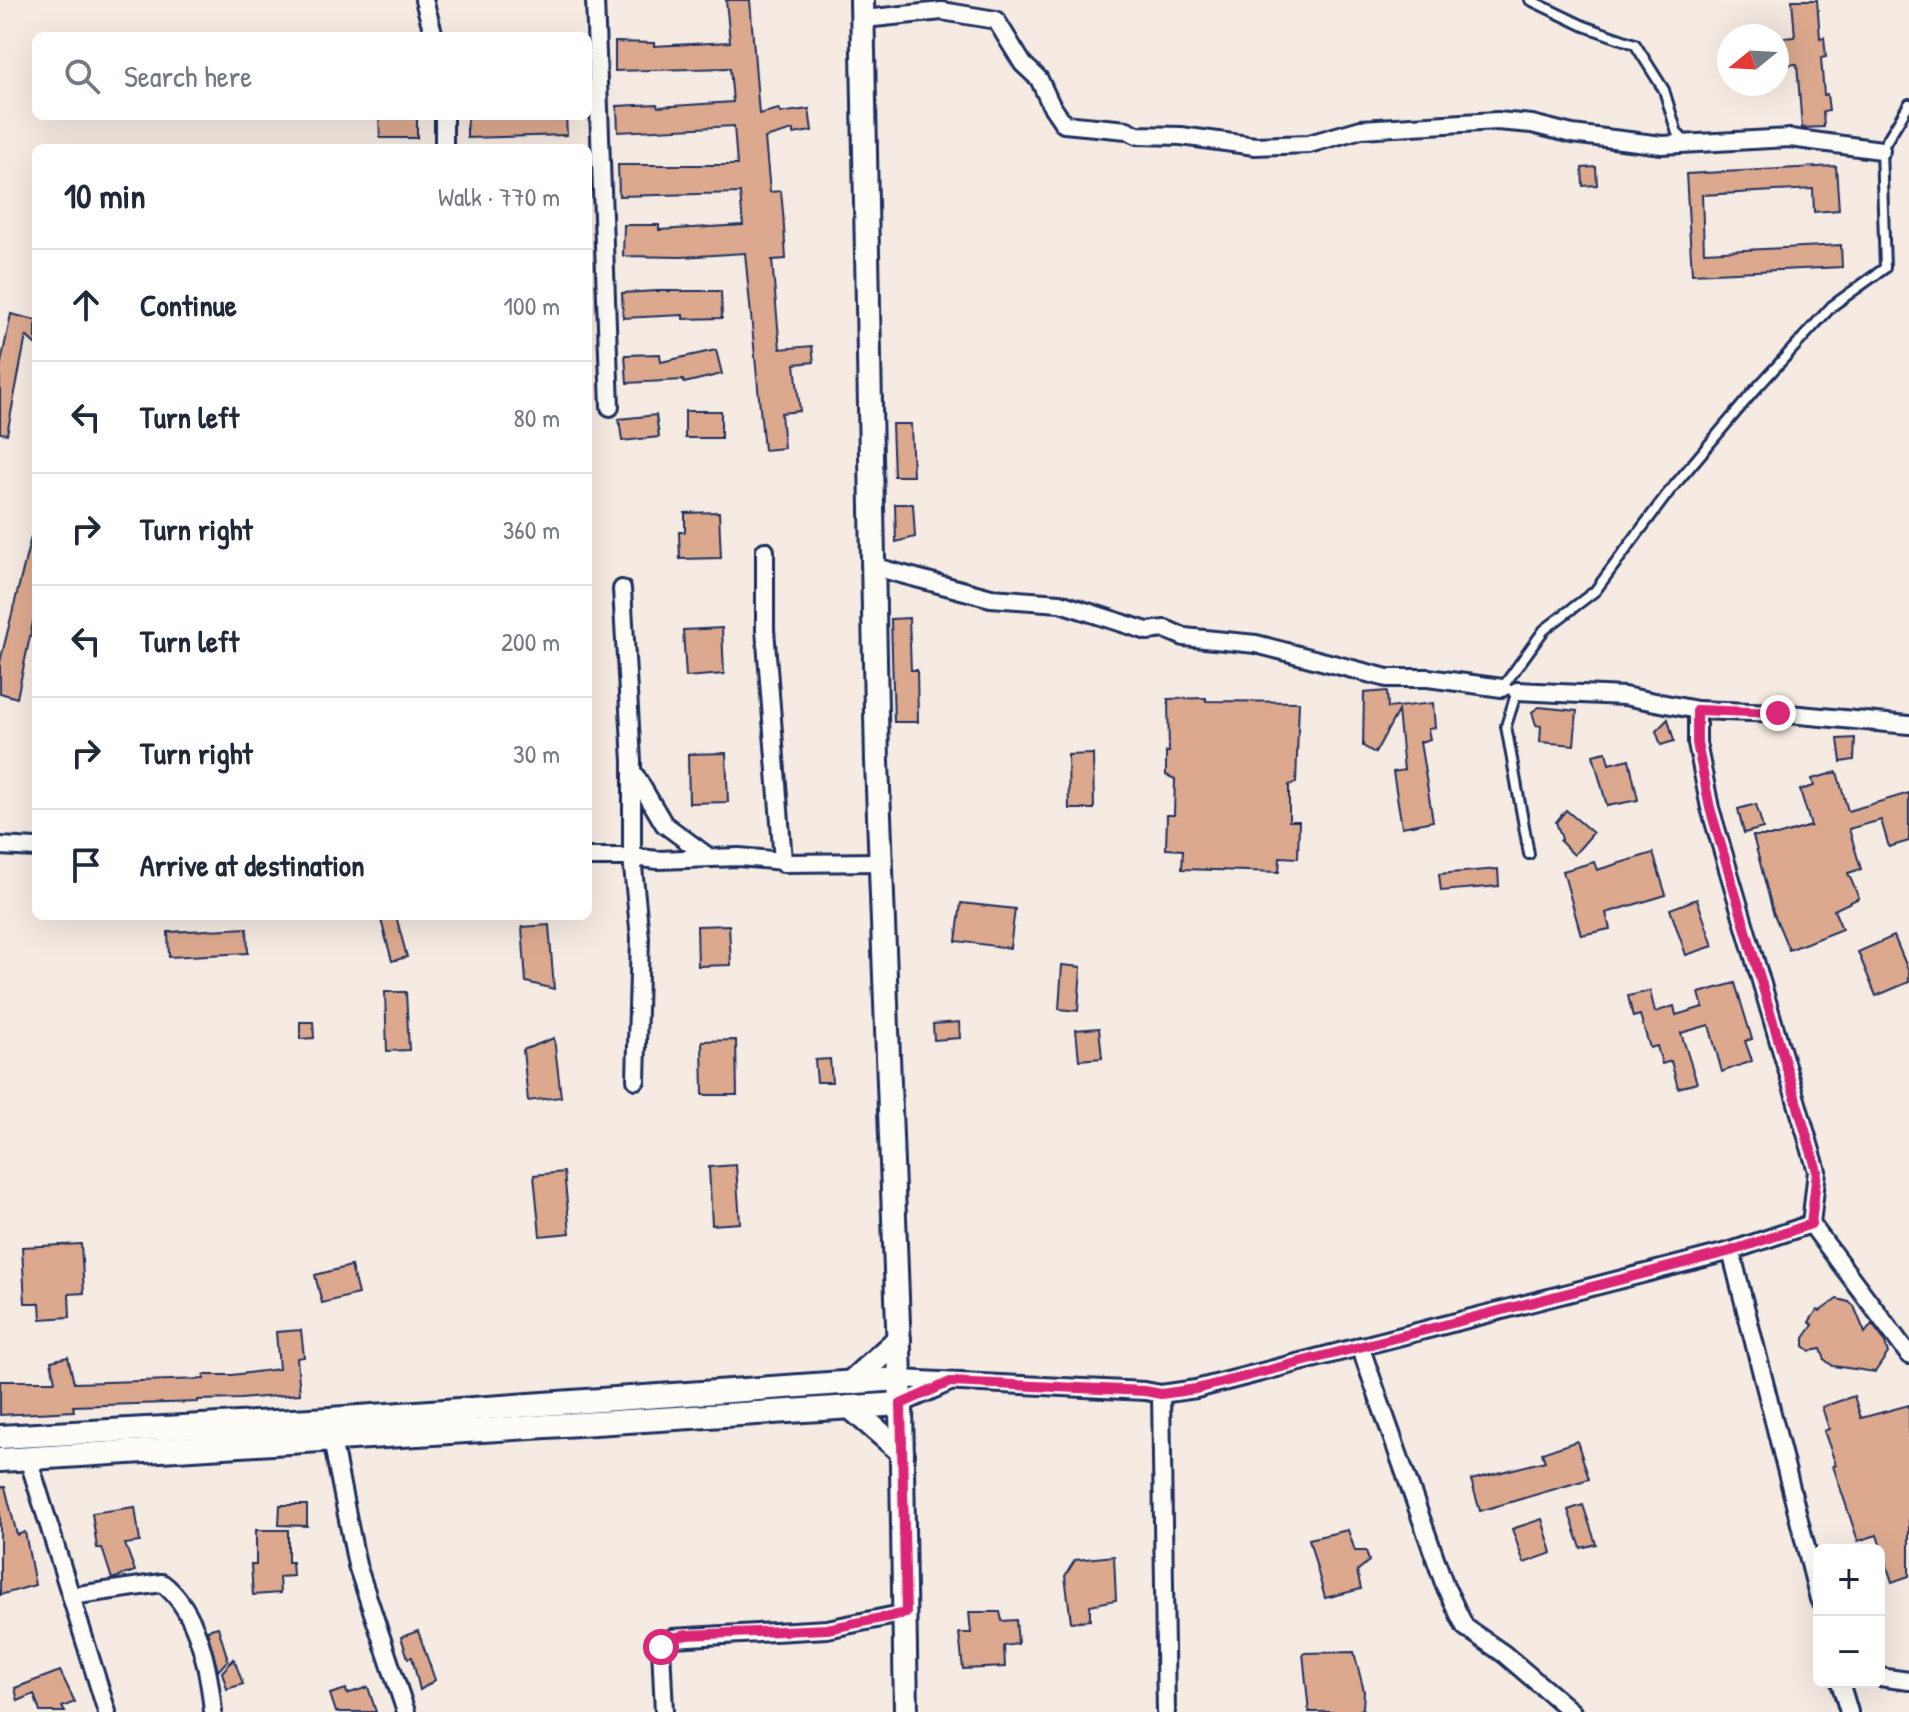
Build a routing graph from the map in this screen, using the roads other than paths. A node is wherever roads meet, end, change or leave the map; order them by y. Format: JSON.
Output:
{"nodes":[{"id":1,"x":424,"y":0,"type":"edge"},
{"id":2,"x":595,"y":0,"type":"edge"},
{"id":3,"x":1530,"y":0,"type":"edge"},
{"id":4,"x":863,"y":10,"type":"edge"},
{"id":5,"x":433,"y":32,"type":"edge"},
{"id":6,"x":1909,"y":104,"type":"edge"},
{"id":7,"x":444,"y":120,"type":"edge"},
{"id":8,"x":444,"y":144,"type":"edge"},
{"id":9,"x":1688,"y":144,"type":"junction"},
{"id":10,"x":1881,"y":150,"type":"junction"},
{"id":11,"x":610,"y":407,"type":"dead end"},
{"id":12,"x":765,"y":551,"type":"dead end"},
{"id":13,"x":875,"y":567,"type":"junction"},
{"id":14,"x":622,"y":589,"type":"dead end"},
{"id":15,"x":1510,"y":690,"type":"junction"},
{"id":16,"x":1697,"y":710,"type":"junction"},
{"id":17,"x":1909,"y":725,"type":"edge"},
{"id":18,"x":633,"y":771,"type":"junction"},
{"id":19,"x":0,"y":846,"type":"edge"},
{"id":20,"x":32,"y":848,"type":"edge"},
{"id":21,"x":1529,"y":854,"type":"dead end"},
{"id":22,"x":592,"y":857,"type":"edge"},
{"id":23,"x":632,"y":857,"type":"junction"},
{"id":24,"x":710,"y":858,"type":"junction"},
{"id":25,"x":783,"y":861,"type":"junction"},
{"id":26,"x":881,"y":862,"type":"junction"},
{"id":27,"x":636,"y":1080,"type":"dead end"},
{"id":28,"x":1811,"y":1224,"type":"junction"},
{"id":29,"x":1731,"y":1251,"type":"junction"},
{"id":30,"x":899,"y":1339,"type":"junction"},
{"id":31,"x":1360,"y":1346,"type":"junction"},
{"id":32,"x":1909,"y":1355,"type":"edge"},
{"id":33,"x":900,"y":1379,"type":"junction"},
{"id":34,"x":950,"y":1382,"type":"junction"},
{"id":35,"x":850,"y":1383,"type":"junction"},
{"id":36,"x":1161,"y":1394,"type":"junction"},
{"id":37,"x":901,"y":1404,"type":"junction"},
{"id":38,"x":850,"y":1407,"type":"junction"},
{"id":39,"x":458,"y":1421,"type":"junction"},
{"id":40,"x":0,"y":1437,"type":"edge"},
{"id":41,"x":332,"y":1440,"type":"junction"},
{"id":42,"x":902,"y":1452,"type":"junction"},
{"id":43,"x":28,"y":1458,"type":"junction"},
{"id":44,"x":0,"y":1460,"type":"edge"},
{"id":45,"x":1813,"y":1575,"type":"edge"},
{"id":46,"x":71,"y":1596,"type":"junction"},
{"id":47,"x":906,"y":1613,"type":"junction"},
{"id":48,"x":1885,"y":1678,"type":"edge"},
{"id":49,"x":1909,"y":1681,"type":"edge"},
{"id":50,"x":1842,"y":1688,"type":"edge"},
{"id":51,"x":107,"y":1712,"type":"edge"},
{"id":52,"x":213,"y":1712,"type":"edge"},
{"id":53,"x":406,"y":1712,"type":"edge"},
{"id":54,"x":664,"y":1712,"type":"edge"},
{"id":55,"x":906,"y":1712,"type":"edge"},
{"id":56,"x":1166,"y":1712,"type":"edge"},
{"id":57,"x":1572,"y":1712,"type":"edge"},
{"id":58,"x":1849,"y":1712,"type":"edge"}],
"edges":[{"from":1,"to":5,"type":"street"},
{"from":2,"to":11,"type":"street"},
{"from":3,"to":9,"type":"lane"},
{"from":4,"to":9,"type":"street"},
{"from":4,"to":13,"type":"main road"},
{"from":6,"to":10,"type":"lane"},
{"from":7,"to":8,"type":"street"},
{"from":9,"to":10,"type":"street"},
{"from":10,"to":15,"type":"lane"},
{"from":12,"to":25,"type":"street"},
{"from":13,"to":15,"type":"street"},
{"from":13,"to":26,"type":"main road"},
{"from":14,"to":18,"type":"street"},
{"from":15,"to":16,"type":"street"},
{"from":15,"to":21,"type":"lane"},
{"from":16,"to":17,"type":"street"},
{"from":16,"to":28,"type":"street"},
{"from":18,"to":23,"type":"street"},
{"from":18,"to":24,"type":"street"},
{"from":19,"to":20,"type":"street"},
{"from":22,"to":23,"type":"street"},
{"from":23,"to":24,"type":"street"},
{"from":23,"to":27,"type":"street"},
{"from":24,"to":25,"type":"street"},
{"from":25,"to":26,"type":"street"},
{"from":26,"to":30,"type":"main road"},
{"from":28,"to":29,"type":"street"},
{"from":28,"to":32,"type":"street"},
{"from":29,"to":31,"type":"street"},
{"from":29,"to":45,"type":"street"},
{"from":30,"to":33,"type":"main road"},
{"from":30,"to":35,"type":"main road"},
{"from":31,"to":36,"type":"street"},
{"from":31,"to":57,"type":"street"},
{"from":33,"to":34,"type":"street"},
{"from":33,"to":35,"type":"main road"},
{"from":33,"to":37,"type":"main road"},
{"from":34,"to":36,"type":"street"},
{"from":34,"to":37,"type":"street"},
{"from":35,"to":39,"type":"main road"},
{"from":36,"to":56,"type":"street"},
{"from":37,"to":38,"type":"main road"},
{"from":37,"to":42,"type":"main road"},
{"from":38,"to":39,"type":"main road"},
{"from":38,"to":42,"type":"main road"},
{"from":39,"to":40,"type":"main road"},
{"from":39,"to":41,"type":"main road"},
{"from":41,"to":43,"type":"main road"},
{"from":41,"to":53,"type":"street"},
{"from":42,"to":47,"type":"main road"},
{"from":43,"to":44,"type":"main road"},
{"from":43,"to":46,"type":"street"},
{"from":46,"to":51,"type":"street"},
{"from":46,"to":52,"type":"street"},
{"from":47,"to":54,"type":"street"},
{"from":47,"to":55,"type":"main road"},
{"from":48,"to":49,"type":"street"},
{"from":50,"to":58,"type":"street"}]}
